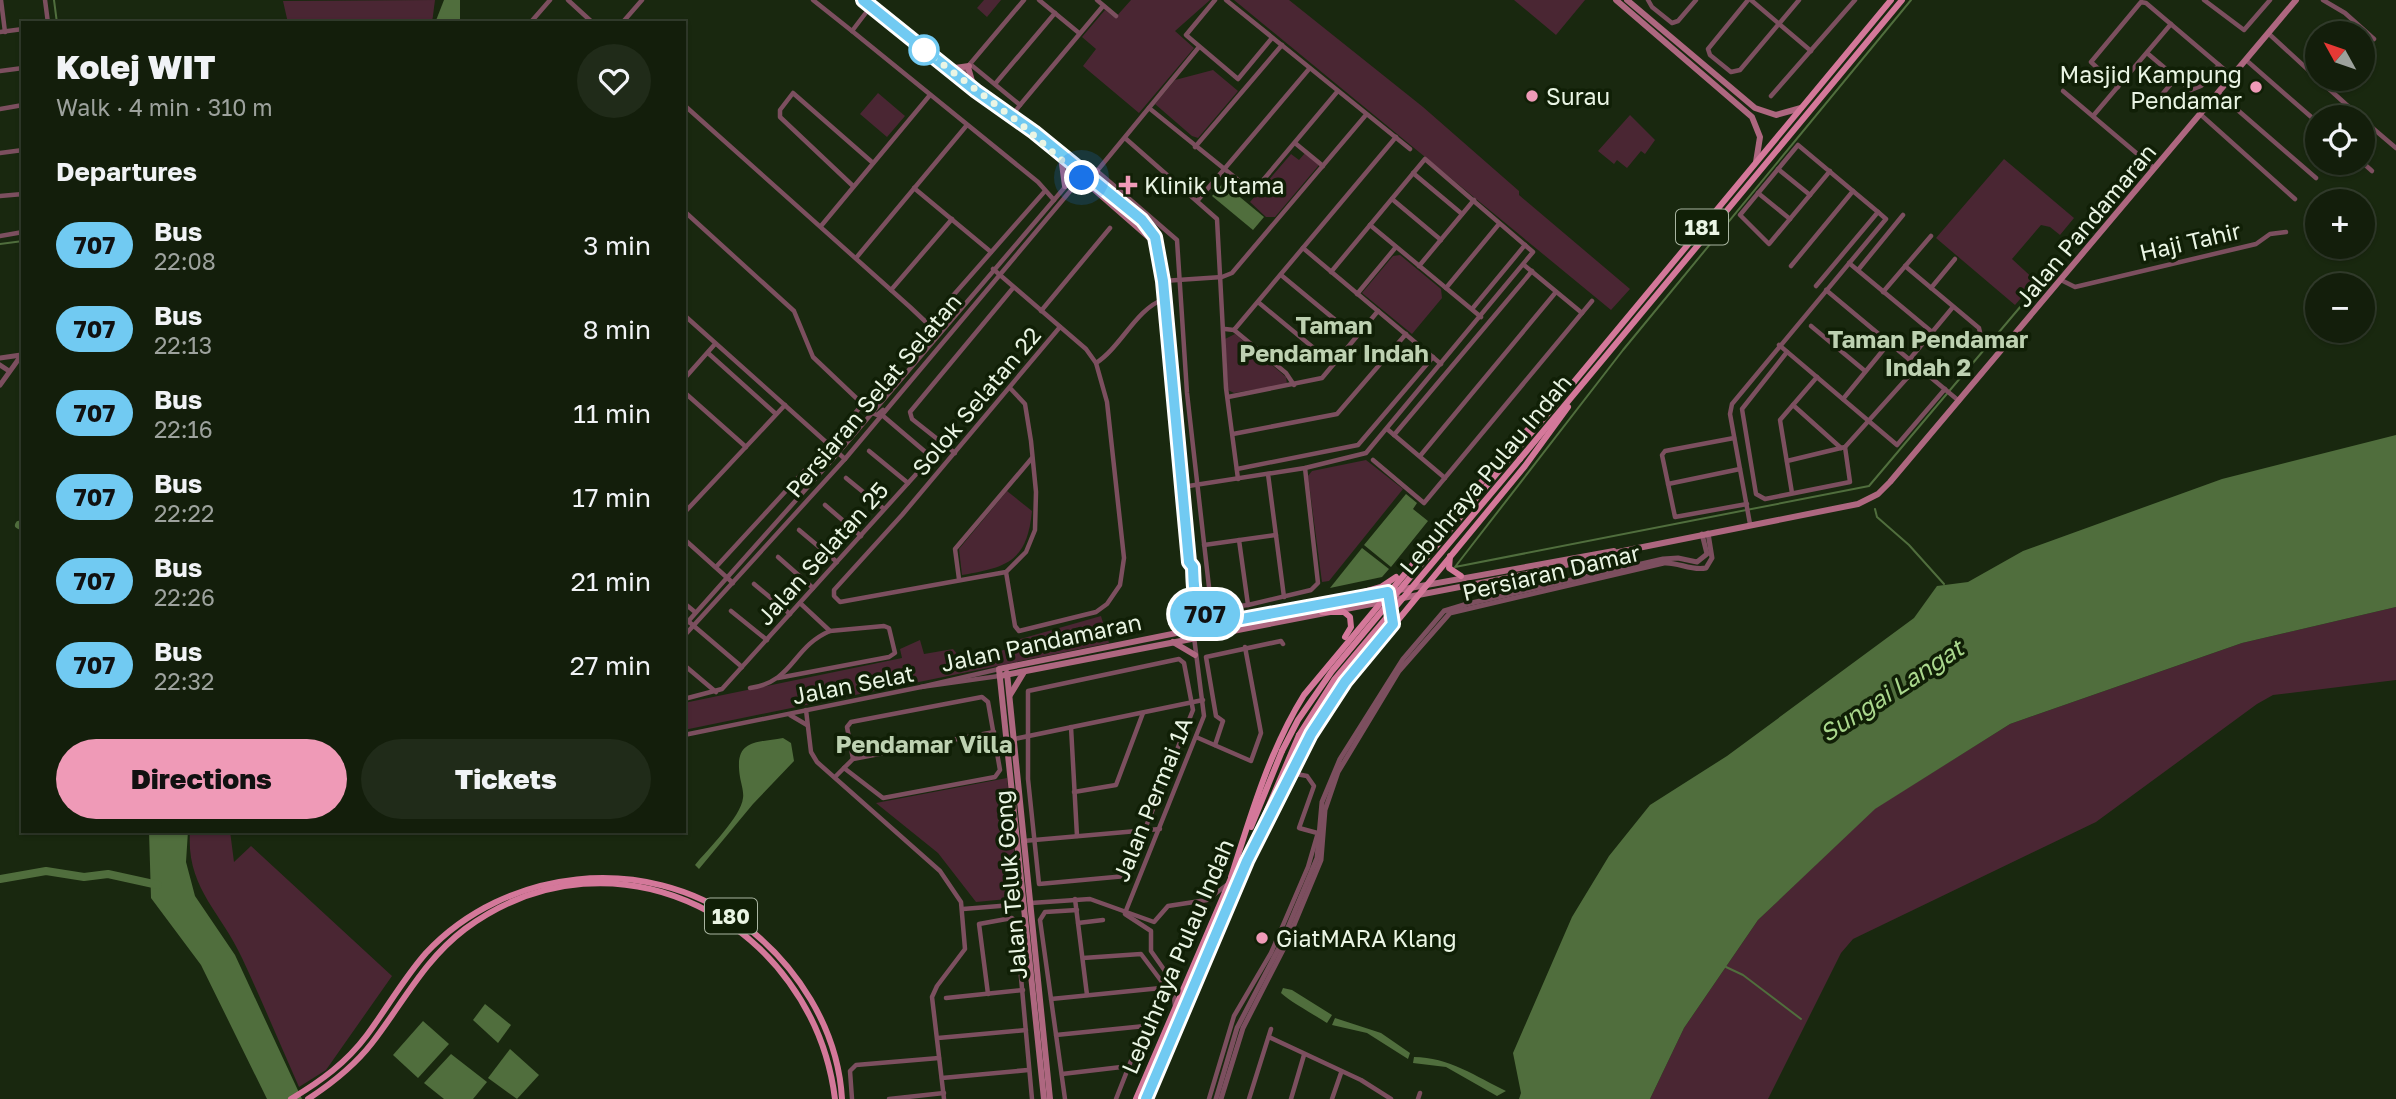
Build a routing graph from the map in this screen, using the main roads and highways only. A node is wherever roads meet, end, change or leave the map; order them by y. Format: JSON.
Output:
{"nodes":[{"id":1,"x":863,"y":0,"type":"edge"},
{"id":2,"x":1616,"y":0,"type":"edge"},
{"id":3,"x":1627,"y":0,"type":"edge"},
{"id":4,"x":1891,"y":0,"type":"edge"},
{"id":5,"x":1902,"y":0,"type":"edge"},
{"id":6,"x":2296,"y":0,"type":"edge"},
{"id":7,"x":948,"y":69,"type":"junction"},
{"id":8,"x":976,"y":91,"type":"junction"},
{"id":9,"x":1801,"y":108,"type":"junction"},
{"id":10,"x":1063,"y":159,"type":"junction"},
{"id":11,"x":1756,"y":162,"type":"junction"},
{"id":12,"x":1097,"y":171,"type":"road end"},
{"id":13,"x":1081,"y":174,"type":"junction"},
{"id":14,"x":1098,"y":191,"type":"junction"},
{"id":15,"x":1157,"y":246,"type":"junction"},
{"id":16,"x":1574,"y":382,"type":"junction"},
{"id":17,"x":1575,"y":393,"type":"junction"},
{"id":18,"x":1447,"y":522,"type":"junction"},
{"id":19,"x":1465,"y":538,"type":"junction"},
{"id":20,"x":1428,"y":544,"type":"junction"},
{"id":21,"x":1623,"y":551,"type":"junction"},
{"id":22,"x":1451,"y":555,"type":"junction"},
{"id":23,"x":1189,"y":562,"type":"junction"},
{"id":24,"x":1412,"y":564,"type":"junction"},
{"id":25,"x":1461,"y":576,"type":"junction"},
{"id":26,"x":1426,"y":583,"type":"junction"},
{"id":27,"x":1415,"y":586,"type":"junction"},
{"id":28,"x":1388,"y":592,"type":"junction"},
{"id":29,"x":1417,"y":594,"type":"junction"},
{"id":30,"x":1391,"y":599,"type":"junction"},
{"id":31,"x":1380,"y":601,"type":"junction"},
{"id":32,"x":1330,"y":602,"type":"junction"},
{"id":33,"x":1195,"y":604,"type":"junction"},
{"id":34,"x":1322,"y":612,"type":"junction"},
{"id":35,"x":1220,"y":623,"type":"junction"},
{"id":36,"x":1393,"y":624,"type":"junction"},
{"id":37,"x":1194,"y":631,"type":"junction"},
{"id":38,"x":1170,"y":641,"type":"junction"},
{"id":39,"x":1335,"y":654,"type":"junction"},
{"id":40,"x":1195,"y":655,"type":"road end"},
{"id":41,"x":1003,"y":671,"type":"junction"},
{"id":42,"x":1026,"y":671,"type":"junction"},
{"id":43,"x":1009,"y":697,"type":"junction"},
{"id":44,"x":1247,"y":861,"type":"junction"},
{"id":45,"x":1230,"y":880,"type":"junction"},
{"id":46,"x":519,"y":896,"type":"junction"},
{"id":47,"x":1027,"y":904,"type":"junction"},
{"id":48,"x":291,"y":1099,"type":"edge"},
{"id":49,"x":308,"y":1099,"type":"edge"},
{"id":50,"x":835,"y":1099,"type":"edge"},
{"id":51,"x":842,"y":1099,"type":"edge"},
{"id":52,"x":1044,"y":1099,"type":"edge"},
{"id":53,"x":1050,"y":1099,"type":"edge"},
{"id":54,"x":1136,"y":1099,"type":"edge"},
{"id":55,"x":1146,"y":1099,"type":"edge"}],
"edges":[{"from":1,"to":7,"type":"main road"},
{"from":2,"to":11,"type":"main road"},
{"from":3,"to":9,"type":"main road"},
{"from":4,"to":9,"type":"main road","name":"Lebuhraya Pulau Indah","number":"181"},
{"from":5,"to":17,"type":"main road","name":"Lebuhraya Pulau Indah","number":"181"},
{"from":6,"to":21,"type":"main road","name":"Jalan Pandamaran"},
{"from":7,"to":8,"type":"main road"},
{"from":7,"to":8,"type":"main road"},
{"from":8,"to":10,"type":"main road"},
{"from":9,"to":11,"type":"main road","name":"Lebuhraya Pulau Indah","number":"181"},
{"from":10,"to":12,"type":"main road"},
{"from":10,"to":13,"type":"main road"},
{"from":10,"to":14,"type":"main road"},
{"from":11,"to":16,"type":"main road","name":"Lebuhraya Pulau Indah","number":"181"},
{"from":13,"to":14,"type":"main road"},
{"from":13,"to":15,"type":"main road"},
{"from":14,"to":15,"type":"main road"},
{"from":15,"to":23,"type":"main road"},
{"from":16,"to":18,"type":"main road"},
{"from":16,"to":45,"type":"main road","name":"Lebuhraya Pulau Indah","number":"181","bridge":true},
{"from":17,"to":19,"type":"main road"},
{"from":17,"to":44,"type":"main road","name":"Lebuhraya Pulau Indah","number":"181","bridge":true},
{"from":18,"to":19,"type":"main road"},
{"from":18,"to":20,"type":"main road"},
{"from":19,"to":22,"type":"main road"},
{"from":20,"to":24,"type":"main road"},
{"from":20,"to":32,"type":"main road"},
{"from":21,"to":25,"type":"main road","name":"Jalan Pandamaran"},
{"from":21,"to":29,"type":"main road","name":"Jalan Pandamaran"},
{"from":22,"to":25,"type":"main road"},
{"from":22,"to":26,"type":"main road"},
{"from":23,"to":33,"type":"main road"},
{"from":23,"to":37,"type":"main road"},
{"from":24,"to":27,"type":"main road"},
{"from":24,"to":28,"type":"main road"},
{"from":25,"to":26,"type":"main road","name":"Jalan Pandamaran"},
{"from":26,"to":27,"type":"main road","name":"Jalan Pandamaran"},
{"from":26,"to":29,"type":"main road"},
{"from":27,"to":28,"type":"main road","name":"Jalan Pandamaran"},
{"from":27,"to":29,"type":"main road"},
{"from":28,"to":30,"type":"main road"},
{"from":28,"to":31,"type":"main road"},
{"from":28,"to":32,"type":"main road","name":"Jalan Pandamaran"},
{"from":29,"to":30,"type":"main road","name":"Jalan Pandamaran"},
{"from":29,"to":36,"type":"main road"},
{"from":30,"to":31,"type":"main road","name":"Jalan Pandamaran"},
{"from":30,"to":36,"type":"main road"},
{"from":31,"to":34,"type":"main road","name":"Jalan Pandamaran"},
{"from":31,"to":39,"type":"main road"},
{"from":32,"to":35,"type":"main road","name":"Jalan Pandamaran"},
{"from":33,"to":35,"type":"main road"},
{"from":33,"to":37,"type":"main road"},
{"from":34,"to":37,"type":"main road","name":"Jalan Pandamaran"},
{"from":34,"to":39,"type":"main road"},
{"from":35,"to":37,"type":"main road","name":"Jalan Pandamaran"},
{"from":36,"to":44,"type":"main road"},
{"from":37,"to":38,"type":"main road"},
{"from":37,"to":41,"type":"main road","name":"Jalan Pandamaran"},
{"from":38,"to":40,"type":"main road"},
{"from":38,"to":42,"type":"main road"},
{"from":39,"to":45,"type":"main road"},
{"from":41,"to":42,"type":"main road"},
{"from":41,"to":43,"type":"main road","name":"Jalan Teluk Gong"},
{"from":41,"to":47,"type":"main road","name":"Jalan Teluk Gong"},
{"from":42,"to":43,"type":"main road"},
{"from":43,"to":47,"type":"main road","name":"Jalan Teluk Gong"},
{"from":44,"to":55,"type":"main road","name":"Lebuhraya Pulau Indah","number":"181"},
{"from":45,"to":54,"type":"main road","name":"Lebuhraya Pulau Indah","number":"181"},
{"from":46,"to":48,"type":"main road","number":"180"},
{"from":46,"to":49,"type":"main road","number":"180"},
{"from":46,"to":50,"type":"main road","number":"180"},
{"from":46,"to":51,"type":"main road","number":"180"},
{"from":47,"to":52,"type":"main road","name":"Jalan Teluk Gong"},
{"from":47,"to":53,"type":"main road","name":"Jalan Teluk Gong"}]}
